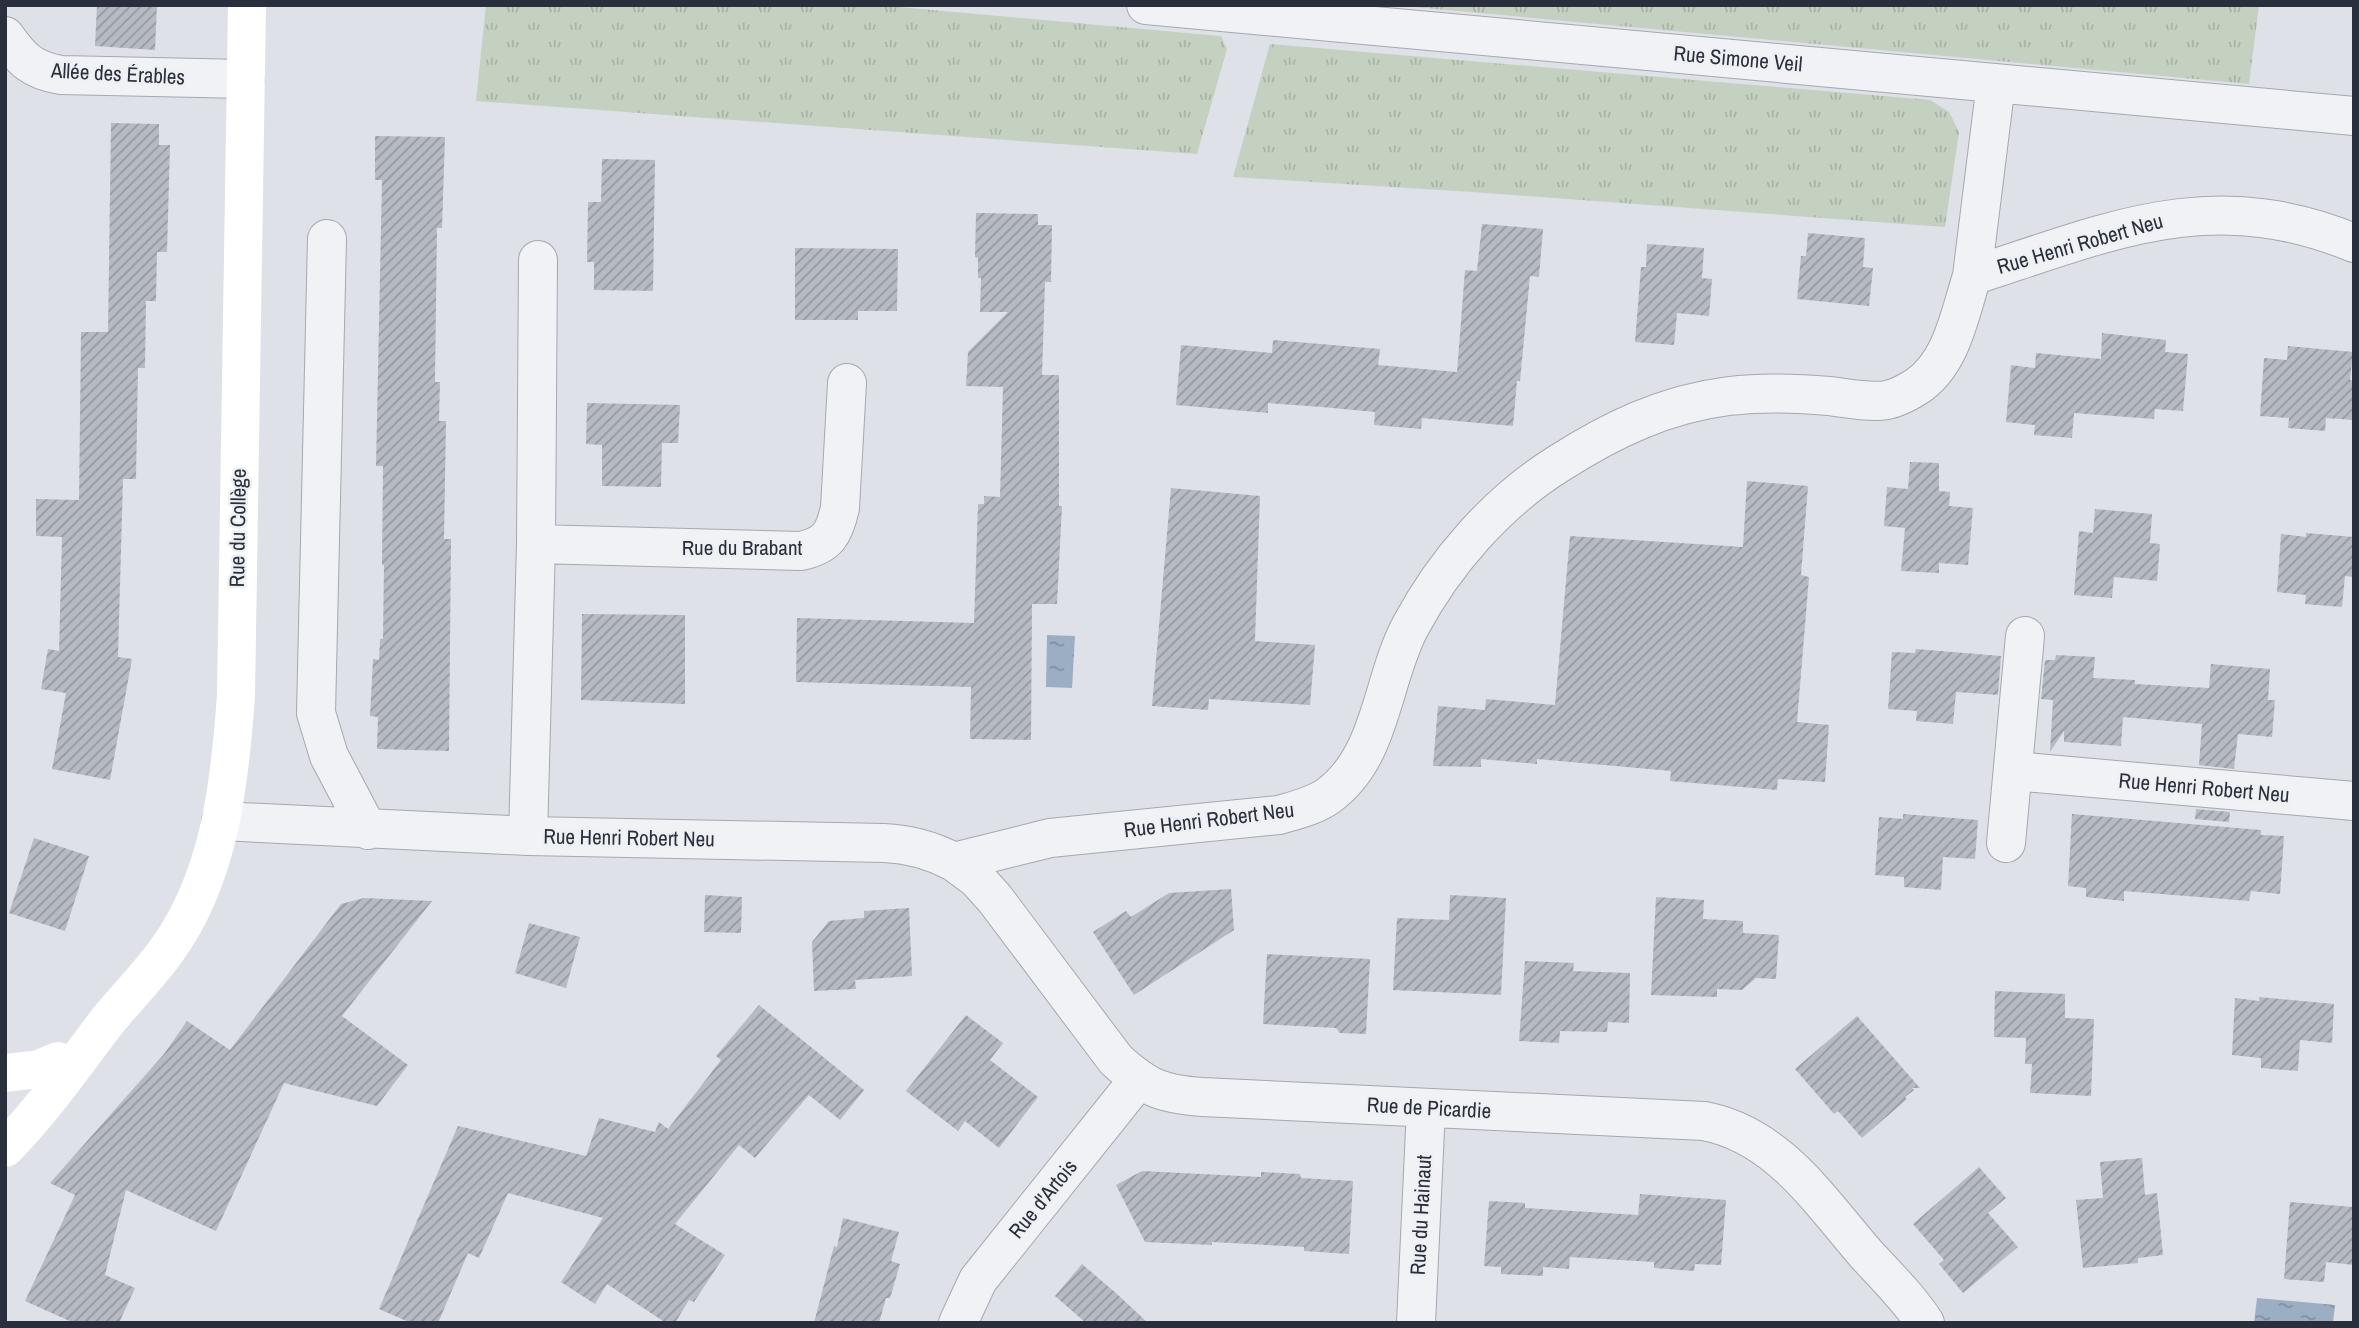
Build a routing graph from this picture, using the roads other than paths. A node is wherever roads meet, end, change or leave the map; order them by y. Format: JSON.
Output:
{"nodes":[{"id":1,"x":247,"y":5,"type":"edge"},
{"id":2,"x":1146,"y":5,"type":"edge"},
{"id":3,"x":5,"y":36,"type":"edge"},
{"id":4,"x":245,"y":79,"type":"junction"},
{"id":5,"x":1996,"y":83,"type":"junction"},
{"id":6,"x":2342,"y":116,"type":"edge"},
{"id":7,"x":327,"y":239,"type":"dead end"},
{"id":8,"x":2354,"y":243,"type":"edge"},
{"id":9,"x":538,"y":260,"type":"dead end"},
{"id":10,"x":1972,"y":276,"type":"junction"},
{"id":11,"x":847,"y":383,"type":"dead end"},
{"id":12,"x":536,"y":544,"type":"junction"},
{"id":13,"x":2025,"y":636,"type":"dead end"},
{"id":14,"x":2013,"y":771,"type":"junction"},
{"id":15,"x":2354,"y":801,"type":"edge"},
{"id":16,"x":221,"y":821,"type":"junction"},
{"id":17,"x":368,"y":830,"type":"junction"},
{"id":18,"x":528,"y":836,"type":"junction"},
{"id":19,"x":2006,"y":843,"type":"dead end"},
{"id":20,"x":954,"y":862,"type":"junction"},
{"id":21,"x":111,"y":1017,"type":"junction"},
{"id":22,"x":58,"y":1061,"type":"junction"},
{"id":23,"x":5,"y":1073,"type":"edge"},
{"id":24,"x":1138,"y":1080,"type":"junction"},
{"id":25,"x":1426,"y":1108,"type":"junction"},
{"id":26,"x":5,"y":1109,"type":"edge"},
{"id":27,"x":5,"y":1149,"type":"edge"},
{"id":28,"x":958,"y":1323,"type":"edge"},
{"id":29,"x":1416,"y":1323,"type":"edge"},
{"id":30,"x":1926,"y":1323,"type":"edge"}],
"edges":[{"from":1,"to":4,"type":"street","name":"Rue du Collège"},
{"from":2,"to":5,"type":"street","name":"Rue Simone Veil"},
{"from":3,"to":4,"type":"street","name":"Allée des Érables"},
{"from":4,"to":16,"type":"street","name":"Rue du Collège"},
{"from":5,"to":6,"type":"street","name":"Rue Simone Veil"},
{"from":5,"to":10,"type":"street","name":"Rue Henri Robert Neu"},
{"from":7,"to":17,"type":"street"},
{"from":8,"to":10,"type":"street","name":"Rue Henri Robert Neu"},
{"from":9,"to":12,"type":"street"},
{"from":10,"to":20,"type":"street","name":"Rue Henri Robert Neu"},
{"from":11,"to":12,"type":"street","name":"Rue du Brabant"},
{"from":12,"to":18,"type":"street"},
{"from":13,"to":14,"type":"street"},
{"from":14,"to":15,"type":"street","name":"Rue Henri Robert Neu"},
{"from":14,"to":19,"type":"street"},
{"from":16,"to":17,"type":"street","name":"Rue Henri Robert Neu"},
{"from":16,"to":21,"type":"street","name":"Rue du Collège"},
{"from":17,"to":18,"type":"street","name":"Rue Henri Robert Neu"},
{"from":18,"to":20,"type":"street","name":"Rue Henri Robert Neu"},
{"from":20,"to":24,"type":"street","name":"Rue de Picardie"},
{"from":21,"to":22,"type":"street","name":"Rue du Collège"},
{"from":21,"to":27,"type":"street","name":"Rue du Collège"},
{"from":22,"to":23,"type":"street","name":"Rue du Collège"},
{"from":22,"to":26,"type":"street","name":"Rue du Collège"},
{"from":24,"to":25,"type":"street","name":"Rue de Picardie"},
{"from":24,"to":28,"type":"street","name":"Rue d'Artois"},
{"from":25,"to":29,"type":"street","name":"Rue du Hainaut"},
{"from":25,"to":30,"type":"street","name":"Rue de Picardie"}]}
